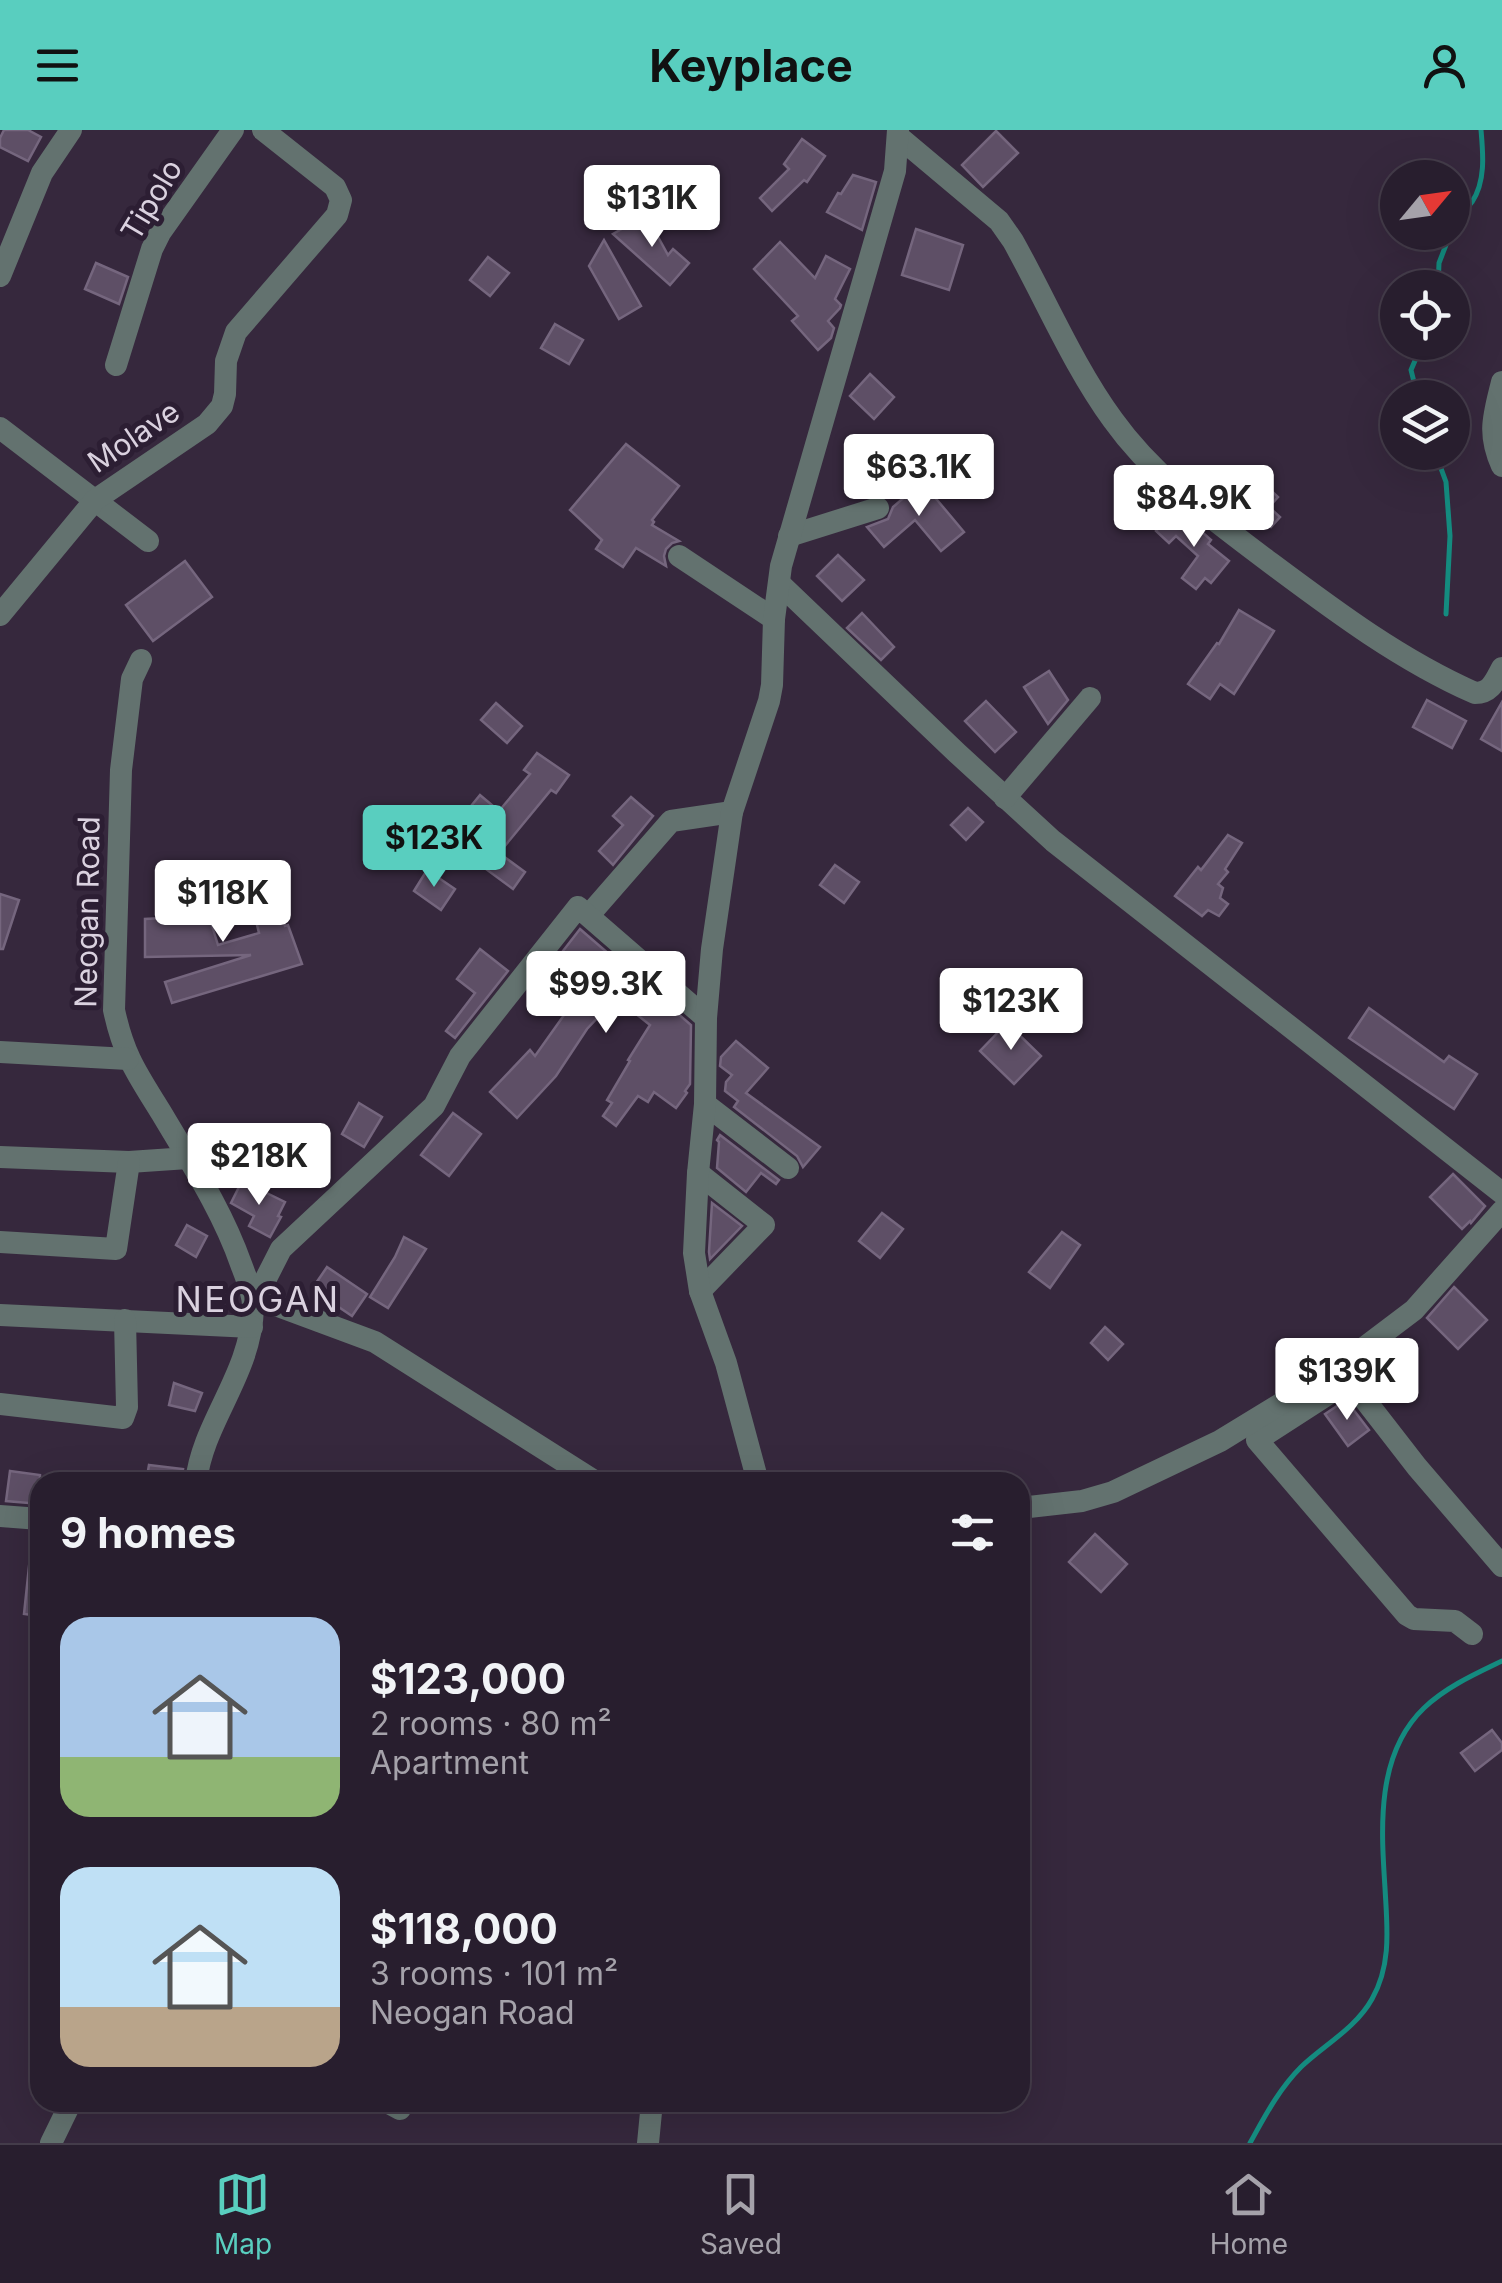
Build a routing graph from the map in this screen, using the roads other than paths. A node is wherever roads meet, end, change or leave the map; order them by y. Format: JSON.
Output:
{"nodes":[{"id":1,"x":72,"y":130,"type":"edge"},
{"id":2,"x":233,"y":130,"type":"edge"},
{"id":3,"x":263,"y":130,"type":"edge"},
{"id":4,"x":898,"y":134,"type":"edge"},
{"id":5,"x":0,"y":276,"type":"edge"},
{"id":6,"x":116,"y":365,"type":"dead end"},
{"id":7,"x":1502,"y":382,"type":"edge"},
{"id":8,"x":0,"y":428,"type":"edge"},
{"id":9,"x":1502,"y":466,"type":"edge"},
{"id":10,"x":95,"y":500,"type":"junction"},
{"id":11,"x":878,"y":508,"type":"dead end"},
{"id":12,"x":789,"y":536,"type":"junction"},
{"id":13,"x":148,"y":541,"type":"dead end"},
{"id":14,"x":679,"y":556,"type":"dead end"},
{"id":15,"x":780,"y":584,"type":"junction"},
{"id":16,"x":0,"y":615,"type":"edge"},
{"id":17,"x":774,"y":619,"type":"junction"},
{"id":18,"x":141,"y":660,"type":"dead end"},
{"id":19,"x":1502,"y":668,"type":"edge"},
{"id":20,"x":1090,"y":698,"type":"dead end"},
{"id":21,"x":1005,"y":798,"type":"junction"},
{"id":22,"x":732,"y":812,"type":"junction"},
{"id":23,"x":589,"y":915,"type":"junction"},
{"id":24,"x":706,"y":1018,"type":"junction"},
{"id":25,"x":0,"y":1052,"type":"edge"},
{"id":26,"x":128,"y":1060,"type":"junction"},
{"id":27,"x":705,"y":1104,"type":"junction"},
{"id":28,"x":0,"y":1156,"type":"edge"},
{"id":29,"x":188,"y":1158,"type":"junction"},
{"id":30,"x":129,"y":1162,"type":"junction"},
{"id":31,"x":788,"y":1168,"type":"dead end"},
{"id":32,"x":698,"y":1173,"type":"junction"},
{"id":33,"x":1502,"y":1193,"type":"edge"},
{"id":34,"x":1502,"y":1211,"type":"edge"},
{"id":35,"x":0,"y":1242,"type":"edge"},
{"id":36,"x":700,"y":1291,"type":"junction"},
{"id":37,"x":254,"y":1302,"type":"junction"},
{"id":38,"x":0,"y":1315,"type":"edge"},
{"id":39,"x":125,"y":1320,"type":"junction"},
{"id":40,"x":252,"y":1328,"type":"junction"},
{"id":41,"x":1345,"y":1373,"type":"junction"},
{"id":42,"x":0,"y":1404,"type":"edge"},
{"id":43,"x":197,"y":1472,"type":"edge"},
{"id":44,"x":580,"y":1472,"type":"edge"},
{"id":45,"x":755,"y":1472,"type":"edge"},
{"id":46,"x":1030,"y":1507,"type":"edge"},
{"id":47,"x":0,"y":1516,"type":"edge"},
{"id":48,"x":30,"y":1518,"type":"edge"},
{"id":49,"x":1502,"y":1566,"type":"edge"},
{"id":50,"x":1472,"y":1634,"type":"dead end"},
{"id":51,"x":66,"y":2112,"type":"edge"},
{"id":52,"x":651,"y":2112,"type":"edge"},
{"id":53,"x":51,"y":2143,"type":"edge"},
{"id":54,"x":648,"y":2143,"type":"edge"}],
"edges":[{"from":1,"to":5,"type":"street"},
{"from":2,"to":6,"type":"street","name":"Tipolo"},
{"from":3,"to":10,"type":"street","name":"Molave"},
{"from":4,"to":12,"type":"street"},
{"from":4,"to":19,"type":"street"},
{"from":7,"to":9,"type":"street"},
{"from":8,"to":10,"type":"street"},
{"from":10,"to":13,"type":"street"},
{"from":10,"to":16,"type":"street","name":"Molave"},
{"from":11,"to":12,"type":"street"},
{"from":12,"to":15,"type":"street"},
{"from":14,"to":17,"type":"street"},
{"from":15,"to":17,"type":"street"},
{"from":15,"to":21,"type":"street"},
{"from":17,"to":22,"type":"street"},
{"from":18,"to":26,"type":"street","name":"Neogan Road"},
{"from":20,"to":21,"type":"street"},
{"from":21,"to":33,"type":"street"},
{"from":22,"to":23,"type":"street"},
{"from":22,"to":24,"type":"street"},
{"from":23,"to":24,"type":"street"},
{"from":23,"to":37,"type":"street"},
{"from":24,"to":27,"type":"street"},
{"from":25,"to":26,"type":"street"},
{"from":26,"to":29,"type":"street","name":"Neogan Road"},
{"from":27,"to":31,"type":"street"},
{"from":27,"to":32,"type":"street"},
{"from":28,"to":30,"type":"street"},
{"from":29,"to":30,"type":"street"},
{"from":29,"to":37,"type":"street","name":"Neogan Road"},
{"from":30,"to":35,"type":"street"},
{"from":32,"to":36,"type":"street"},
{"from":32,"to":36,"type":"street"},
{"from":34,"to":41,"type":"street"},
{"from":36,"to":45,"type":"street"},
{"from":37,"to":40,"type":"street","name":"Neogan Road"},
{"from":37,"to":44,"type":"street"},
{"from":38,"to":39,"type":"street"},
{"from":39,"to":40,"type":"street"},
{"from":39,"to":42,"type":"street"},
{"from":40,"to":43,"type":"street","name":"Neogan Road"},
{"from":41,"to":46,"type":"street"},
{"from":41,"to":49,"type":"street"},
{"from":41,"to":50,"type":"street"},
{"from":47,"to":48,"type":"street"},
{"from":51,"to":53,"type":"street"},
{"from":52,"to":54,"type":"street"}]}
